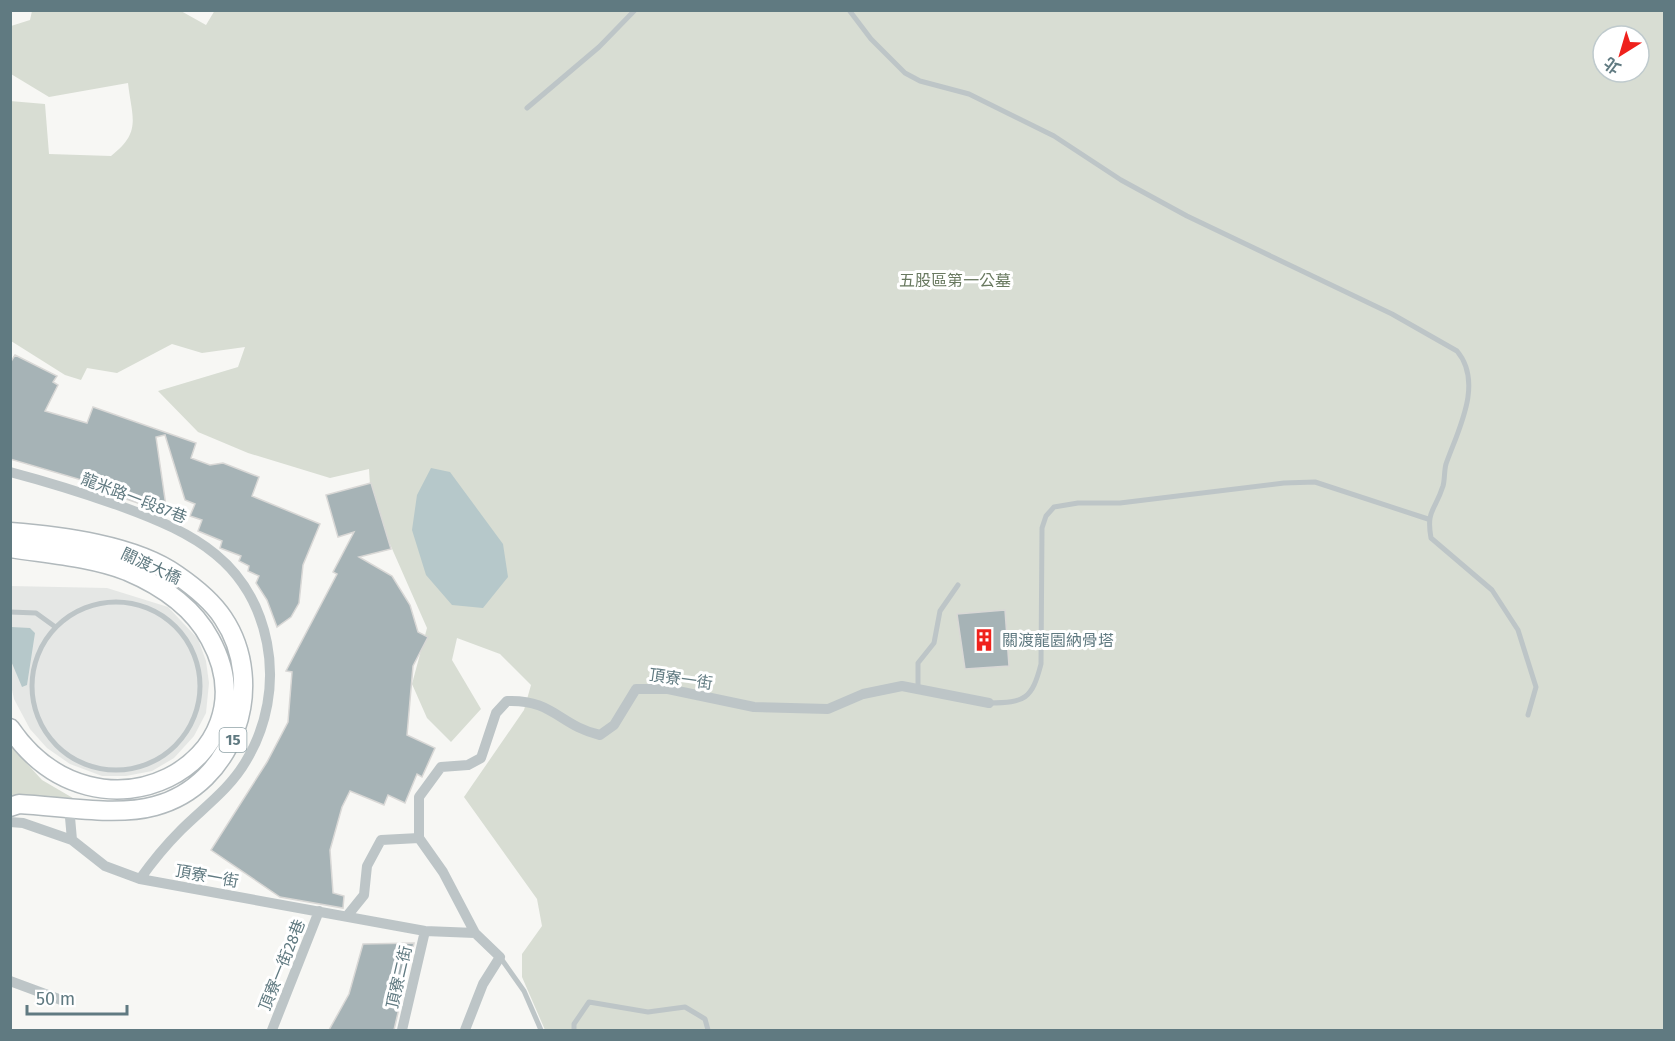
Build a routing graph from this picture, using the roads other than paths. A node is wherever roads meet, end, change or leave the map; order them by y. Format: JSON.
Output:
{"nodes":[{"id":1,"x":635,"y":10,"type":"edge"},
{"id":2,"x":849,"y":10,"type":"edge"},
{"id":3,"x":527,"y":108,"type":"dead end"},
{"id":4,"x":10,"y":472,"type":"edge"},
{"id":5,"x":1428,"y":519,"type":"junction"},
{"id":6,"x":10,"y":532,"type":"edge"},
{"id":7,"x":10,"y":548,"type":"edge"},
{"id":8,"x":958,"y":585,"type":"dead end"},
{"id":9,"x":10,"y":612,"type":"edge"},
{"id":10,"x":54,"y":626,"type":"junction"},
{"id":11,"x":918,"y":689,"type":"junction"},
{"id":12,"x":989,"y":703,"type":"joint"},
{"id":13,"x":1528,"y":715,"type":"dead end"},
{"id":14,"x":10,"y":728,"type":"edge"},
{"id":15,"x":69,"y":806,"type":"junction"},
{"id":16,"x":10,"y":807,"type":"edge"},
{"id":17,"x":10,"y":822,"type":"edge"},
{"id":18,"x":418,"y":838,"type":"junction"},
{"id":19,"x":72,"y":840,"type":"junction"},
{"id":20,"x":140,"y":879,"type":"junction"},
{"id":21,"x":320,"y":911,"type":"junction"},
{"id":22,"x":347,"y":916,"type":"junction"},
{"id":23,"x":425,"y":931,"type":"junction"},
{"id":24,"x":475,"y":933,"type":"junction"},
{"id":25,"x":500,"y":957,"type":"junction"},
{"id":26,"x":10,"y":981,"type":"edge"},
{"id":27,"x":64,"y":1001,"type":"dead end"},
{"id":28,"x":272,"y":1030,"type":"edge"},
{"id":29,"x":402,"y":1030,"type":"edge"},
{"id":30,"x":465,"y":1030,"type":"edge"},
{"id":31,"x":541,"y":1030,"type":"edge"},
{"id":32,"x":574,"y":1030,"type":"edge"},
{"id":33,"x":708,"y":1030,"type":"edge"}],
"edges":[{"from":1,"to":3,"type":"lane"},
{"from":2,"to":5,"type":"lane"},
{"from":4,"to":20,"type":"street","name":"龍米路一段87巷"},
{"from":5,"to":12,"type":"lane"},
{"from":5,"to":13,"type":"lane"},
{"from":6,"to":15,"type":"main road","name":"關渡大橋","number":"15"},
{"from":7,"to":14,"type":"main road"},
{"from":8,"to":11,"type":"lane"},
{"from":9,"to":10,"type":"lane"},
{"from":10,"to":10,"type":"lane"},
{"from":11,"to":12,"type":"street","name":"頂寮一街"},
{"from":11,"to":18,"type":"street","name":"頂寮一街"},
{"from":15,"to":16,"type":"main road","name":"關渡大橋","number":"15"},
{"from":15,"to":19,"type":"street"},
{"from":17,"to":19,"type":"street","name":"頂寮一街"},
{"from":18,"to":22,"type":"street"},
{"from":18,"to":24,"type":"street"},
{"from":19,"to":20,"type":"street","name":"頂寮一街"},
{"from":20,"to":21,"type":"street","name":"頂寮一街"},
{"from":21,"to":22,"type":"street","name":"頂寮一街"},
{"from":21,"to":28,"type":"street","name":"頂寮一街28巷"},
{"from":22,"to":23,"type":"street","name":"頂寮一街"},
{"from":23,"to":24,"type":"street","name":"頂寮一街"},
{"from":23,"to":29,"type":"street","name":"頂寮二街"},
{"from":24,"to":25,"type":"street"},
{"from":25,"to":30,"type":"street"},
{"from":25,"to":31,"type":"lane"},
{"from":26,"to":27,"type":"street"},
{"from":32,"to":33,"type":"lane"}]}
